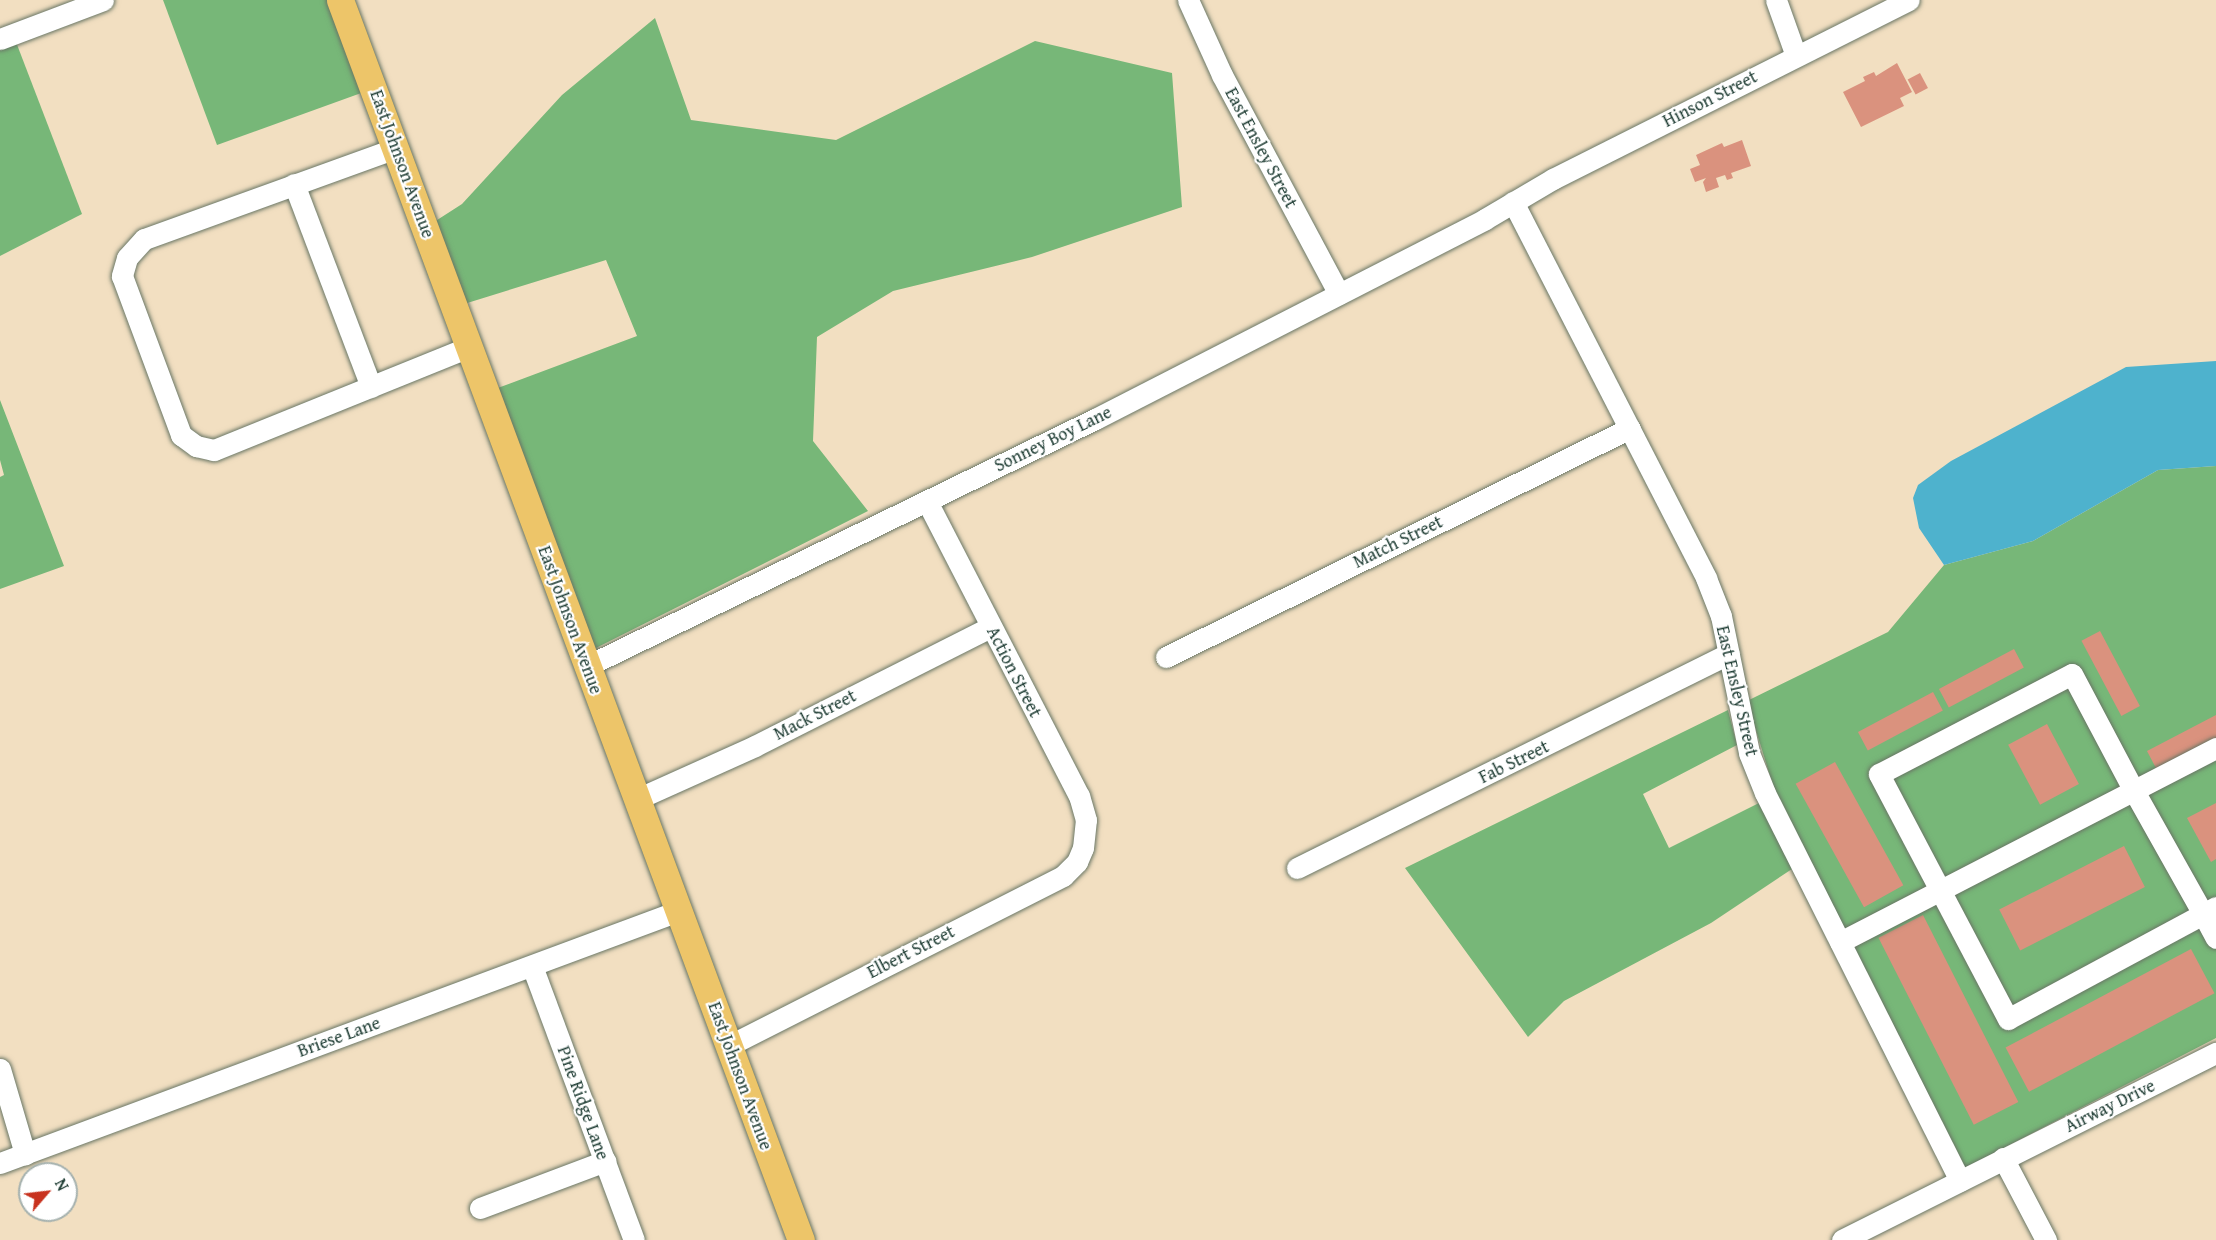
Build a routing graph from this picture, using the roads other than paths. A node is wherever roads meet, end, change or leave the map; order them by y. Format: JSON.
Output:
{"nodes":[{"id":1,"x":103,"y":0,"type":"edge"},
{"id":2,"x":340,"y":0,"type":"edge"},
{"id":3,"x":1188,"y":0,"type":"edge"},
{"id":4,"x":1776,"y":0,"type":"edge"},
{"id":5,"x":1910,"y":0,"type":"edge"},
{"id":6,"x":0,"y":39,"type":"edge"},
{"id":7,"x":1796,"y":56,"type":"junction"},
{"id":8,"x":396,"y":148,"type":"junction"},
{"id":9,"x":294,"y":184,"type":"junction"},
{"id":10,"x":1513,"y":202,"type":"junction"},
{"id":11,"x":1339,"y":294,"type":"junction"},
{"id":12,"x":469,"y":347,"type":"junction"},
{"id":13,"x":371,"y":387,"type":"junction"},
{"id":14,"x":1630,"y":428,"type":"junction"},
{"id":15,"x":927,"y":501,"type":"junction"},
{"id":16,"x":991,"y":627,"type":"junction"},
{"id":17,"x":1729,"y":654,"type":"junction"},
{"id":18,"x":1166,"y":657,"type":"dead end"},
{"id":19,"x":587,"y":666,"type":"junction"},
{"id":20,"x":2216,"y":748,"type":"edge"},
{"id":21,"x":2134,"y":791,"type":"junction"},
{"id":22,"x":637,"y":799,"type":"junction"},
{"id":23,"x":1083,"y":848,"type":"joint"},
{"id":24,"x":1297,"y":868,"type":"dead end"},
{"id":25,"x":1940,"y":891,"type":"junction"},
{"id":26,"x":2209,"y":910,"type":"edge"},
{"id":27,"x":678,"y":911,"type":"junction"},
{"id":28,"x":2216,"y":938,"type":"edge"},
{"id":29,"x":1840,"y":942,"type":"junction"},
{"id":30,"x":532,"y":966,"type":"junction"},
{"id":31,"x":728,"y":1046,"type":"junction"},
{"id":32,"x":2216,"y":1053,"type":"edge"},
{"id":33,"x":0,"y":1069,"type":"edge"},
{"id":34,"x":25,"y":1154,"type":"junction"},
{"id":35,"x":2003,"y":1158,"type":"junction"},
{"id":36,"x":604,"y":1161,"type":"junction"},
{"id":37,"x":0,"y":1164,"type":"edge"},
{"id":38,"x":1960,"y":1181,"type":"junction"},
{"id":39,"x":480,"y":1208,"type":"dead end"},
{"id":40,"x":634,"y":1240,"type":"edge"},
{"id":41,"x":801,"y":1240,"type":"edge"},
{"id":42,"x":1842,"y":1240,"type":"edge"},
{"id":43,"x":2046,"y":1240,"type":"edge"}],
"edges":[{"from":1,"to":6,"type":"street"},
{"from":2,"to":8,"type":"main road","name":"East Johnson Avenue"},
{"from":3,"to":11,"type":"street","name":"East Ensley Street"},
{"from":4,"to":7,"type":"street"},
{"from":5,"to":7,"type":"street","name":"Hinson Street"},
{"from":7,"to":10,"type":"street","name":"Hinson Street"},
{"from":8,"to":9,"type":"street"},
{"from":8,"to":12,"type":"main road","name":"East Johnson Avenue"},
{"from":9,"to":13,"type":"street"},
{"from":9,"to":13,"type":"street"},
{"from":10,"to":11,"type":"street","name":"Sonney Boy Lane"},
{"from":10,"to":14,"type":"street","name":"East Ensley Street"},
{"from":11,"to":15,"type":"street","name":"Sonney Boy Lane"},
{"from":12,"to":13,"type":"street"},
{"from":12,"to":19,"type":"main road","name":"East Johnson Avenue"},
{"from":14,"to":17,"type":"street","name":"East Ensley Street"},
{"from":14,"to":18,"type":"street","name":"Match Street"},
{"from":15,"to":16,"type":"street","name":"Action Street"},
{"from":15,"to":19,"type":"street","name":"Sonney Boy Lane"},
{"from":16,"to":22,"type":"street","name":"Mack Street"},
{"from":16,"to":23,"type":"street","name":"Action Street"},
{"from":17,"to":24,"type":"street","name":"Fab Street"},
{"from":17,"to":29,"type":"street","name":"East Ensley Street"},
{"from":19,"to":22,"type":"main road","name":"East Johnson Avenue"},
{"from":20,"to":21,"type":"street"},
{"from":21,"to":25,"type":"street"},
{"from":21,"to":25,"type":"street"},
{"from":21,"to":26,"type":"street"},
{"from":22,"to":27,"type":"main road","name":"East Johnson Avenue"},
{"from":23,"to":31,"type":"street","name":"Elbert Street"},
{"from":25,"to":26,"type":"street"},
{"from":25,"to":29,"type":"street"},
{"from":26,"to":28,"type":"street"},
{"from":27,"to":30,"type":"street","name":"Briese Lane"},
{"from":27,"to":31,"type":"main road","name":"East Johnson Avenue"},
{"from":29,"to":38,"type":"street","name":"East Ensley Street"},
{"from":30,"to":34,"type":"street","name":"Briese Lane"},
{"from":30,"to":36,"type":"street","name":"Pine Ridge Lane"},
{"from":31,"to":41,"type":"main road","name":"East Johnson Avenue"},
{"from":32,"to":35,"type":"street","name":"Airway Drive"},
{"from":33,"to":34,"type":"street"},
{"from":34,"to":37,"type":"street","name":"Briese Lane"},
{"from":35,"to":38,"type":"street","name":"Airway Drive"},
{"from":35,"to":43,"type":"street"},
{"from":36,"to":39,"type":"street"},
{"from":36,"to":40,"type":"street","name":"Pine Ridge Lane"},
{"from":38,"to":42,"type":"street"}]}
